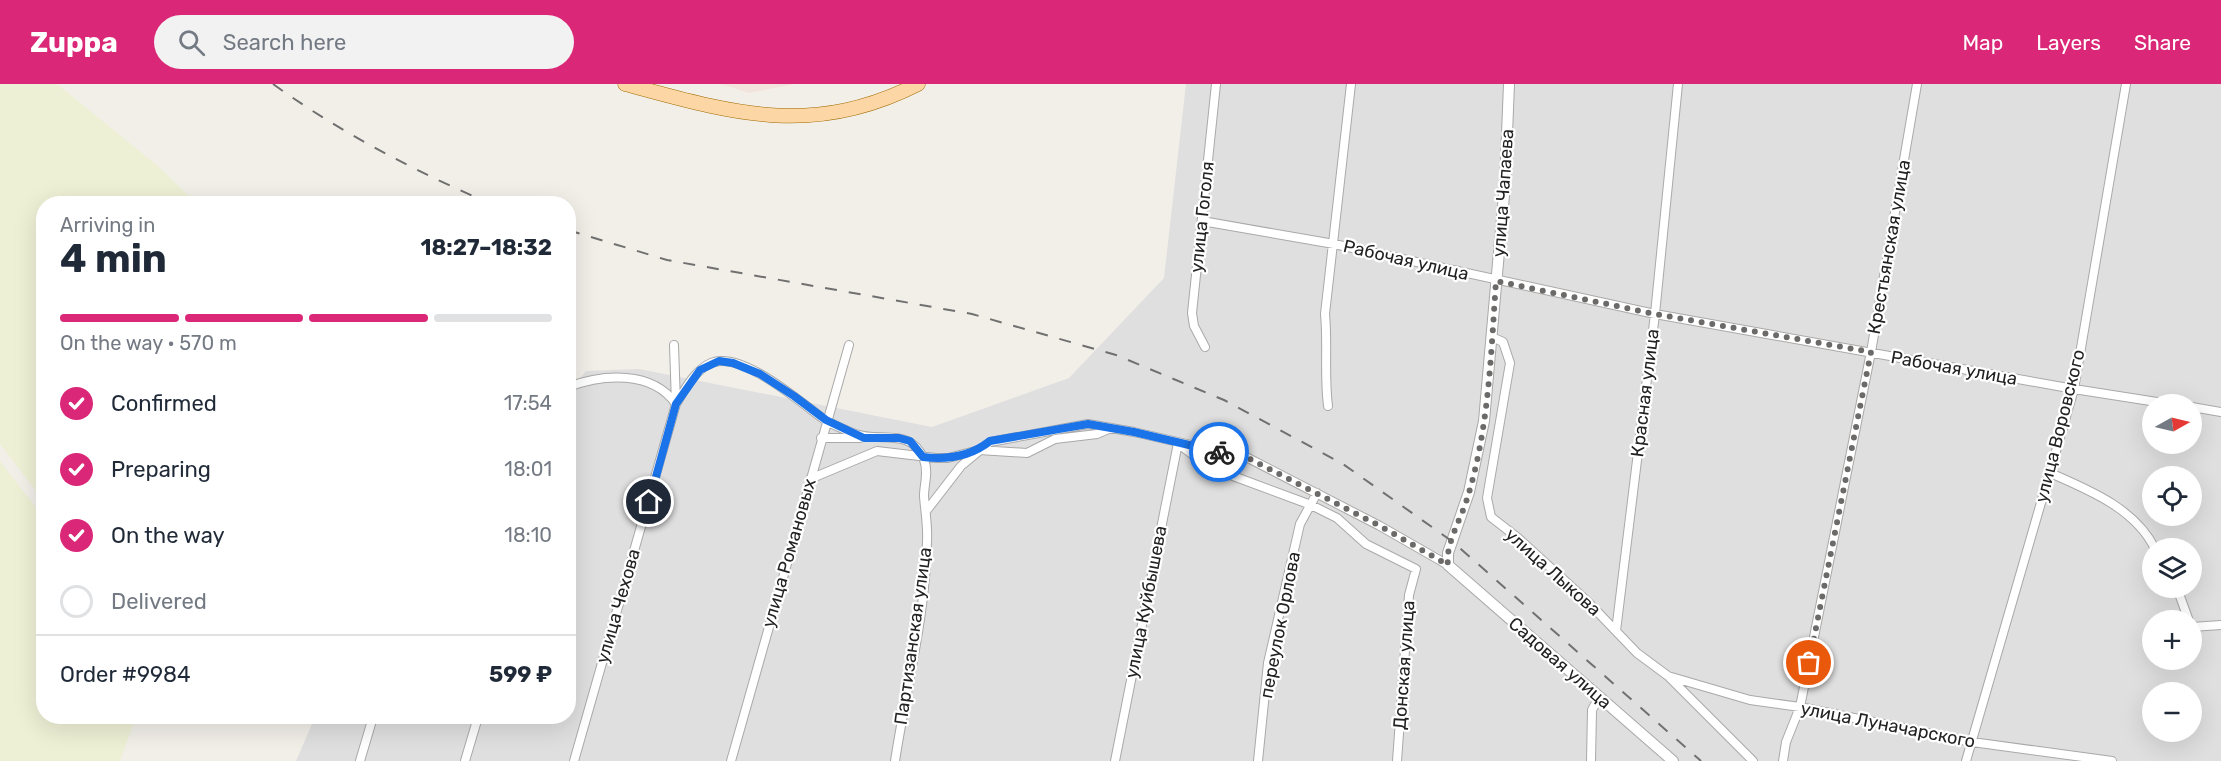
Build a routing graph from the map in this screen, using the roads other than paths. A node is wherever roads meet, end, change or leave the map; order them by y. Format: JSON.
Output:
{"nodes":[{"id":1,"x":625,"y":84,"type":"edge"},
{"id":2,"x":918,"y":84,"type":"edge"},
{"id":3,"x":1216,"y":84,"type":"edge"},
{"id":4,"x":1351,"y":84,"type":"edge"},
{"id":5,"x":1509,"y":84,"type":"edge"},
{"id":6,"x":1678,"y":84,"type":"edge"},
{"id":7,"x":1917,"y":84,"type":"edge"},
{"id":8,"x":2126,"y":84,"type":"edge"},
{"id":9,"x":1202,"y":221,"type":"junction"},
{"id":10,"x":1334,"y":244,"type":"junction"},
{"id":11,"x":1496,"y":281,"type":"junction"},
{"id":12,"x":1655,"y":314,"type":"junction"},
{"id":13,"x":1492,"y":337,"type":"junction"},
{"id":14,"x":674,"y":345,"type":"dead end"},
{"id":15,"x":849,"y":345,"type":"dead end"},
{"id":16,"x":1204,"y":347,"type":"dead end"},
{"id":17,"x":1871,"y":352,"type":"junction"},
{"id":18,"x":576,"y":385,"type":"edge"},
{"id":19,"x":2074,"y":389,"type":"junction"},
{"id":20,"x":2142,"y":400,"type":"edge"},
{"id":21,"x":676,"y":404,"type":"junction"},
{"id":22,"x":1328,"y":406,"type":"dead end"},
{"id":23,"x":2202,"y":409,"type":"edge"},
{"id":24,"x":2221,"y":412,"type":"edge"},
{"id":25,"x":826,"y":420,"type":"junction"},
{"id":26,"x":1114,"y":428,"type":"junction"},
{"id":27,"x":821,"y":438,"type":"junction"},
{"id":28,"x":864,"y":438,"type":"junction"},
{"id":29,"x":1178,"y":443,"type":"junction"},
{"id":30,"x":979,"y":450,"type":"junction"},
{"id":31,"x":923,"y":457,"type":"junction"},
{"id":32,"x":2050,"y":473,"type":"junction"},
{"id":33,"x":810,"y":479,"type":"junction"},
{"id":34,"x":1317,"y":493,"type":"junction"},
{"id":35,"x":1311,"y":504,"type":"junction"},
{"id":36,"x":927,"y":510,"type":"junction"},
{"id":37,"x":2150,"y":538,"type":"edge"},
{"id":38,"x":1448,"y":565,"type":"junction"},
{"id":39,"x":2221,"y":625,"type":"edge"},
{"id":40,"x":2202,"y":626,"type":"edge"},
{"id":41,"x":1616,"y":631,"type":"junction"},
{"id":42,"x":1668,"y":676,"type":"junction"},
{"id":43,"x":1599,"y":697,"type":"junction"},
{"id":44,"x":1800,"y":707,"type":"junction"},
{"id":45,"x":371,"y":724,"type":"edge"},
{"id":46,"x":476,"y":724,"type":"edge"},
{"id":47,"x":1972,"y":742,"type":"junction"},
{"id":48,"x":360,"y":761,"type":"edge"},
{"id":49,"x":465,"y":761,"type":"edge"},
{"id":50,"x":574,"y":761,"type":"edge"},
{"id":51,"x":731,"y":761,"type":"edge"},
{"id":52,"x":895,"y":761,"type":"edge"},
{"id":53,"x":1114,"y":761,"type":"edge"},
{"id":54,"x":1258,"y":761,"type":"edge"},
{"id":55,"x":1397,"y":761,"type":"edge"},
{"id":56,"x":1591,"y":761,"type":"edge"},
{"id":57,"x":1673,"y":761,"type":"edge"},
{"id":58,"x":1753,"y":761,"type":"edge"},
{"id":59,"x":1783,"y":761,"type":"edge"},
{"id":60,"x":1966,"y":761,"type":"edge"},
{"id":61,"x":2112,"y":761,"type":"edge"}],
"edges":[{"from":1,"to":2,"type":"main road"},
{"from":3,"to":9,"type":"street","name":"улица Гоголя"},
{"from":4,"to":10,"type":"street"},
{"from":5,"to":11,"type":"street","name":"улица Чапаева"},
{"from":6,"to":12,"type":"street","name":"Красная улица"},
{"from":7,"to":17,"type":"street","name":"Крестьянская улица"},
{"from":8,"to":19,"type":"street","name":"улица Воровского"},
{"from":9,"to":10,"type":"street","name":"Рабочая улица"},
{"from":9,"to":16,"type":"street","name":"улица Гоголя"},
{"from":10,"to":11,"type":"street","name":"Рабочая улица"},
{"from":10,"to":22,"type":"street"},
{"from":11,"to":12,"type":"street","name":"Рабочая улица"},
{"from":11,"to":13,"type":"street","name":"улица Чапаева"},
{"from":12,"to":17,"type":"street","name":"Рабочая улица"},
{"from":12,"to":41,"type":"street","name":"Красная улица"},
{"from":13,"to":38,"type":"street","name":"улица Чапаева"},
{"from":13,"to":41,"type":"street","name":"улица Лыкова"},
{"from":14,"to":21,"type":"street","name":"улица Чехова"},
{"from":15,"to":25,"type":"street","name":"улица Романовых"},
{"from":17,"to":19,"type":"street","name":"Рабочая улица"},
{"from":17,"to":44,"type":"street","name":"Крестьянская улица"},
{"from":18,"to":21,"type":"street"},
{"from":19,"to":20,"type":"street","name":"Рабочая улица"},
{"from":19,"to":32,"type":"street","name":"улица Воровского"},
{"from":21,"to":25,"type":"street"},
{"from":21,"to":50,"type":"street","name":"улица Чехова"},
{"from":23,"to":24,"type":"street"},
{"from":25,"to":27,"type":"street","name":"улица Романовых"},
{"from":25,"to":28,"type":"street"},
{"from":26,"to":29,"type":"street","name":"Садовая улица"},
{"from":26,"to":30,"type":"street"},
{"from":26,"to":30,"type":"street","name":"Садовая улица"},
{"from":27,"to":28,"type":"street"},
{"from":27,"to":33,"type":"street","name":"улица Романовых"},
{"from":28,"to":31,"type":"street"},
{"from":29,"to":34,"type":"street","name":"Садовая улица"},
{"from":29,"to":35,"type":"street"},
{"from":29,"to":53,"type":"street","name":"улица Куйбышева"},
{"from":30,"to":31,"type":"street"},
{"from":30,"to":36,"type":"street"},
{"from":31,"to":33,"type":"street"},
{"from":31,"to":36,"type":"street","name":"Партизанская улица"},
{"from":32,"to":37,"type":"street"},
{"from":32,"to":47,"type":"street","name":"улица Воровского"},
{"from":33,"to":51,"type":"street","name":"улица Романовых"},
{"from":34,"to":35,"type":"street","name":"переулок Орлова"},
{"from":34,"to":38,"type":"street","name":"Садовая улица"},
{"from":35,"to":54,"type":"street","name":"переулок Орлова"},
{"from":35,"to":55,"type":"street","name":"Донская улица"},
{"from":36,"to":52,"type":"street","name":"Партизанская улица"},
{"from":38,"to":43,"type":"street","name":"Садовая улица"},
{"from":39,"to":40,"type":"street"},
{"from":41,"to":42,"type":"street","name":"улица Лыкова"},
{"from":42,"to":44,"type":"street","name":"улица Луначарского"},
{"from":42,"to":58,"type":"street","name":"улица Лыкова"},
{"from":43,"to":56,"type":"street"},
{"from":43,"to":57,"type":"street","name":"Садовая улица"},
{"from":44,"to":47,"type":"street","name":"улица Луначарского"},
{"from":44,"to":59,"type":"street","name":"Крестьянская улица"},
{"from":45,"to":48,"type":"street"},
{"from":46,"to":49,"type":"street"},
{"from":47,"to":60,"type":"street","name":"улица Воровского"},
{"from":47,"to":61,"type":"street","name":"улица Луначарского"}]}
